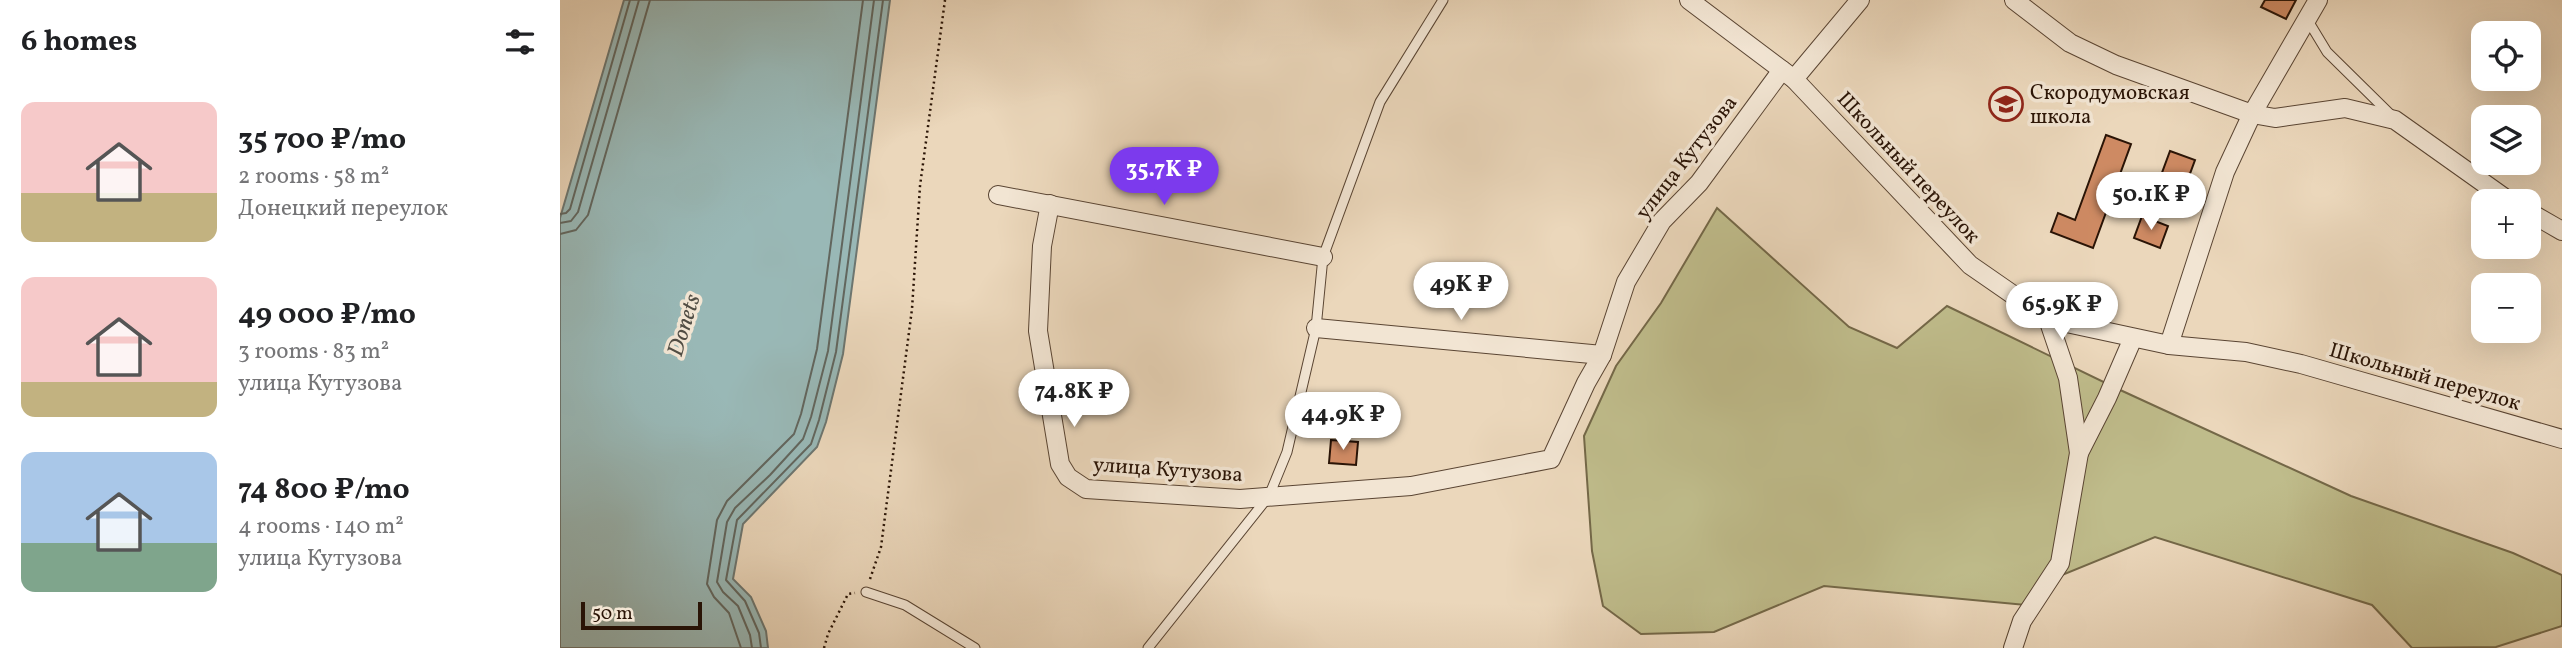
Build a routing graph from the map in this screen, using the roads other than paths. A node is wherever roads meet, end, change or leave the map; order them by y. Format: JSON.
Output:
{"nodes":[{"id":1,"x":1443,"y":0,"type":"edge"},
{"id":2,"x":1689,"y":0,"type":"edge"},
{"id":3,"x":1860,"y":0,"type":"edge"},
{"id":4,"x":2014,"y":0,"type":"edge"},
{"id":5,"x":2318,"y":0,"type":"edge"},
{"id":6,"x":2307,"y":19,"type":"junction"},
{"id":7,"x":1788,"y":74,"type":"junction"},
{"id":8,"x":2252,"y":114,"type":"junction"},
{"id":9,"x":2395,"y":120,"type":"junction"},
{"id":10,"x":2492,"y":189,"type":"edge"},
{"id":11,"x":999,"y":195,"type":"dead end"},
{"id":12,"x":1050,"y":204,"type":"junction"},
{"id":13,"x":2541,"y":219,"type":"edge"},
{"id":14,"x":2562,"y":231,"type":"edge"},
{"id":15,"x":1323,"y":257,"type":"junction"},
{"id":16,"x":2048,"y":319,"type":"junction"},
{"id":17,"x":1316,"y":328,"type":"junction"},
{"id":18,"x":2133,"y":338,"type":"junction"},
{"id":19,"x":2169,"y":345,"type":"junction"},
{"id":20,"x":1602,"y":355,"type":"junction"},
{"id":21,"x":2562,"y":439,"type":"edge"},
{"id":22,"x":2079,"y":453,"type":"junction"},
{"id":23,"x":1269,"y":496,"type":"junction"},
{"id":24,"x":866,"y":592,"type":"road end"},
{"id":25,"x":975,"y":648,"type":"edge"},
{"id":26,"x":1148,"y":648,"type":"edge"},
{"id":27,"x":2013,"y":648,"type":"edge"}],
"edges":[{"from":1,"to":15,"type":"lane"},
{"from":2,"to":7,"type":"street","name":"Школьный переулок"},
{"from":3,"to":7,"type":"street","name":"улица Кутузова"},
{"from":4,"to":8,"type":"street"},
{"from":5,"to":6,"type":"street"},
{"from":6,"to":8,"type":"street"},
{"from":6,"to":9,"type":"lane"},
{"from":7,"to":16,"type":"street","name":"Школьный переулок"},
{"from":7,"to":20,"type":"street","name":"улица Кутузова"},
{"from":8,"to":9,"type":"street"},
{"from":8,"to":19,"type":"street"},
{"from":9,"to":10,"type":"street"},
{"from":11,"to":12,"type":"street"},
{"from":12,"to":15,"type":"street"},
{"from":12,"to":23,"type":"street","name":"улица Кутузова"},
{"from":13,"to":14,"type":"street"},
{"from":15,"to":17,"type":"lane"},
{"from":16,"to":18,"type":"street","name":"Школьный переулок"},
{"from":16,"to":22,"type":"street"},
{"from":17,"to":20,"type":"street"},
{"from":17,"to":23,"type":"lane"},
{"from":18,"to":19,"type":"street","name":"Школьный переулок"},
{"from":18,"to":22,"type":"street"},
{"from":19,"to":21,"type":"street","name":"Школьный переулок"},
{"from":20,"to":23,"type":"street","name":"улица Кутузова"},
{"from":22,"to":27,"type":"street"},
{"from":23,"to":26,"type":"lane"},
{"from":24,"to":25,"type":"lane"}]}
